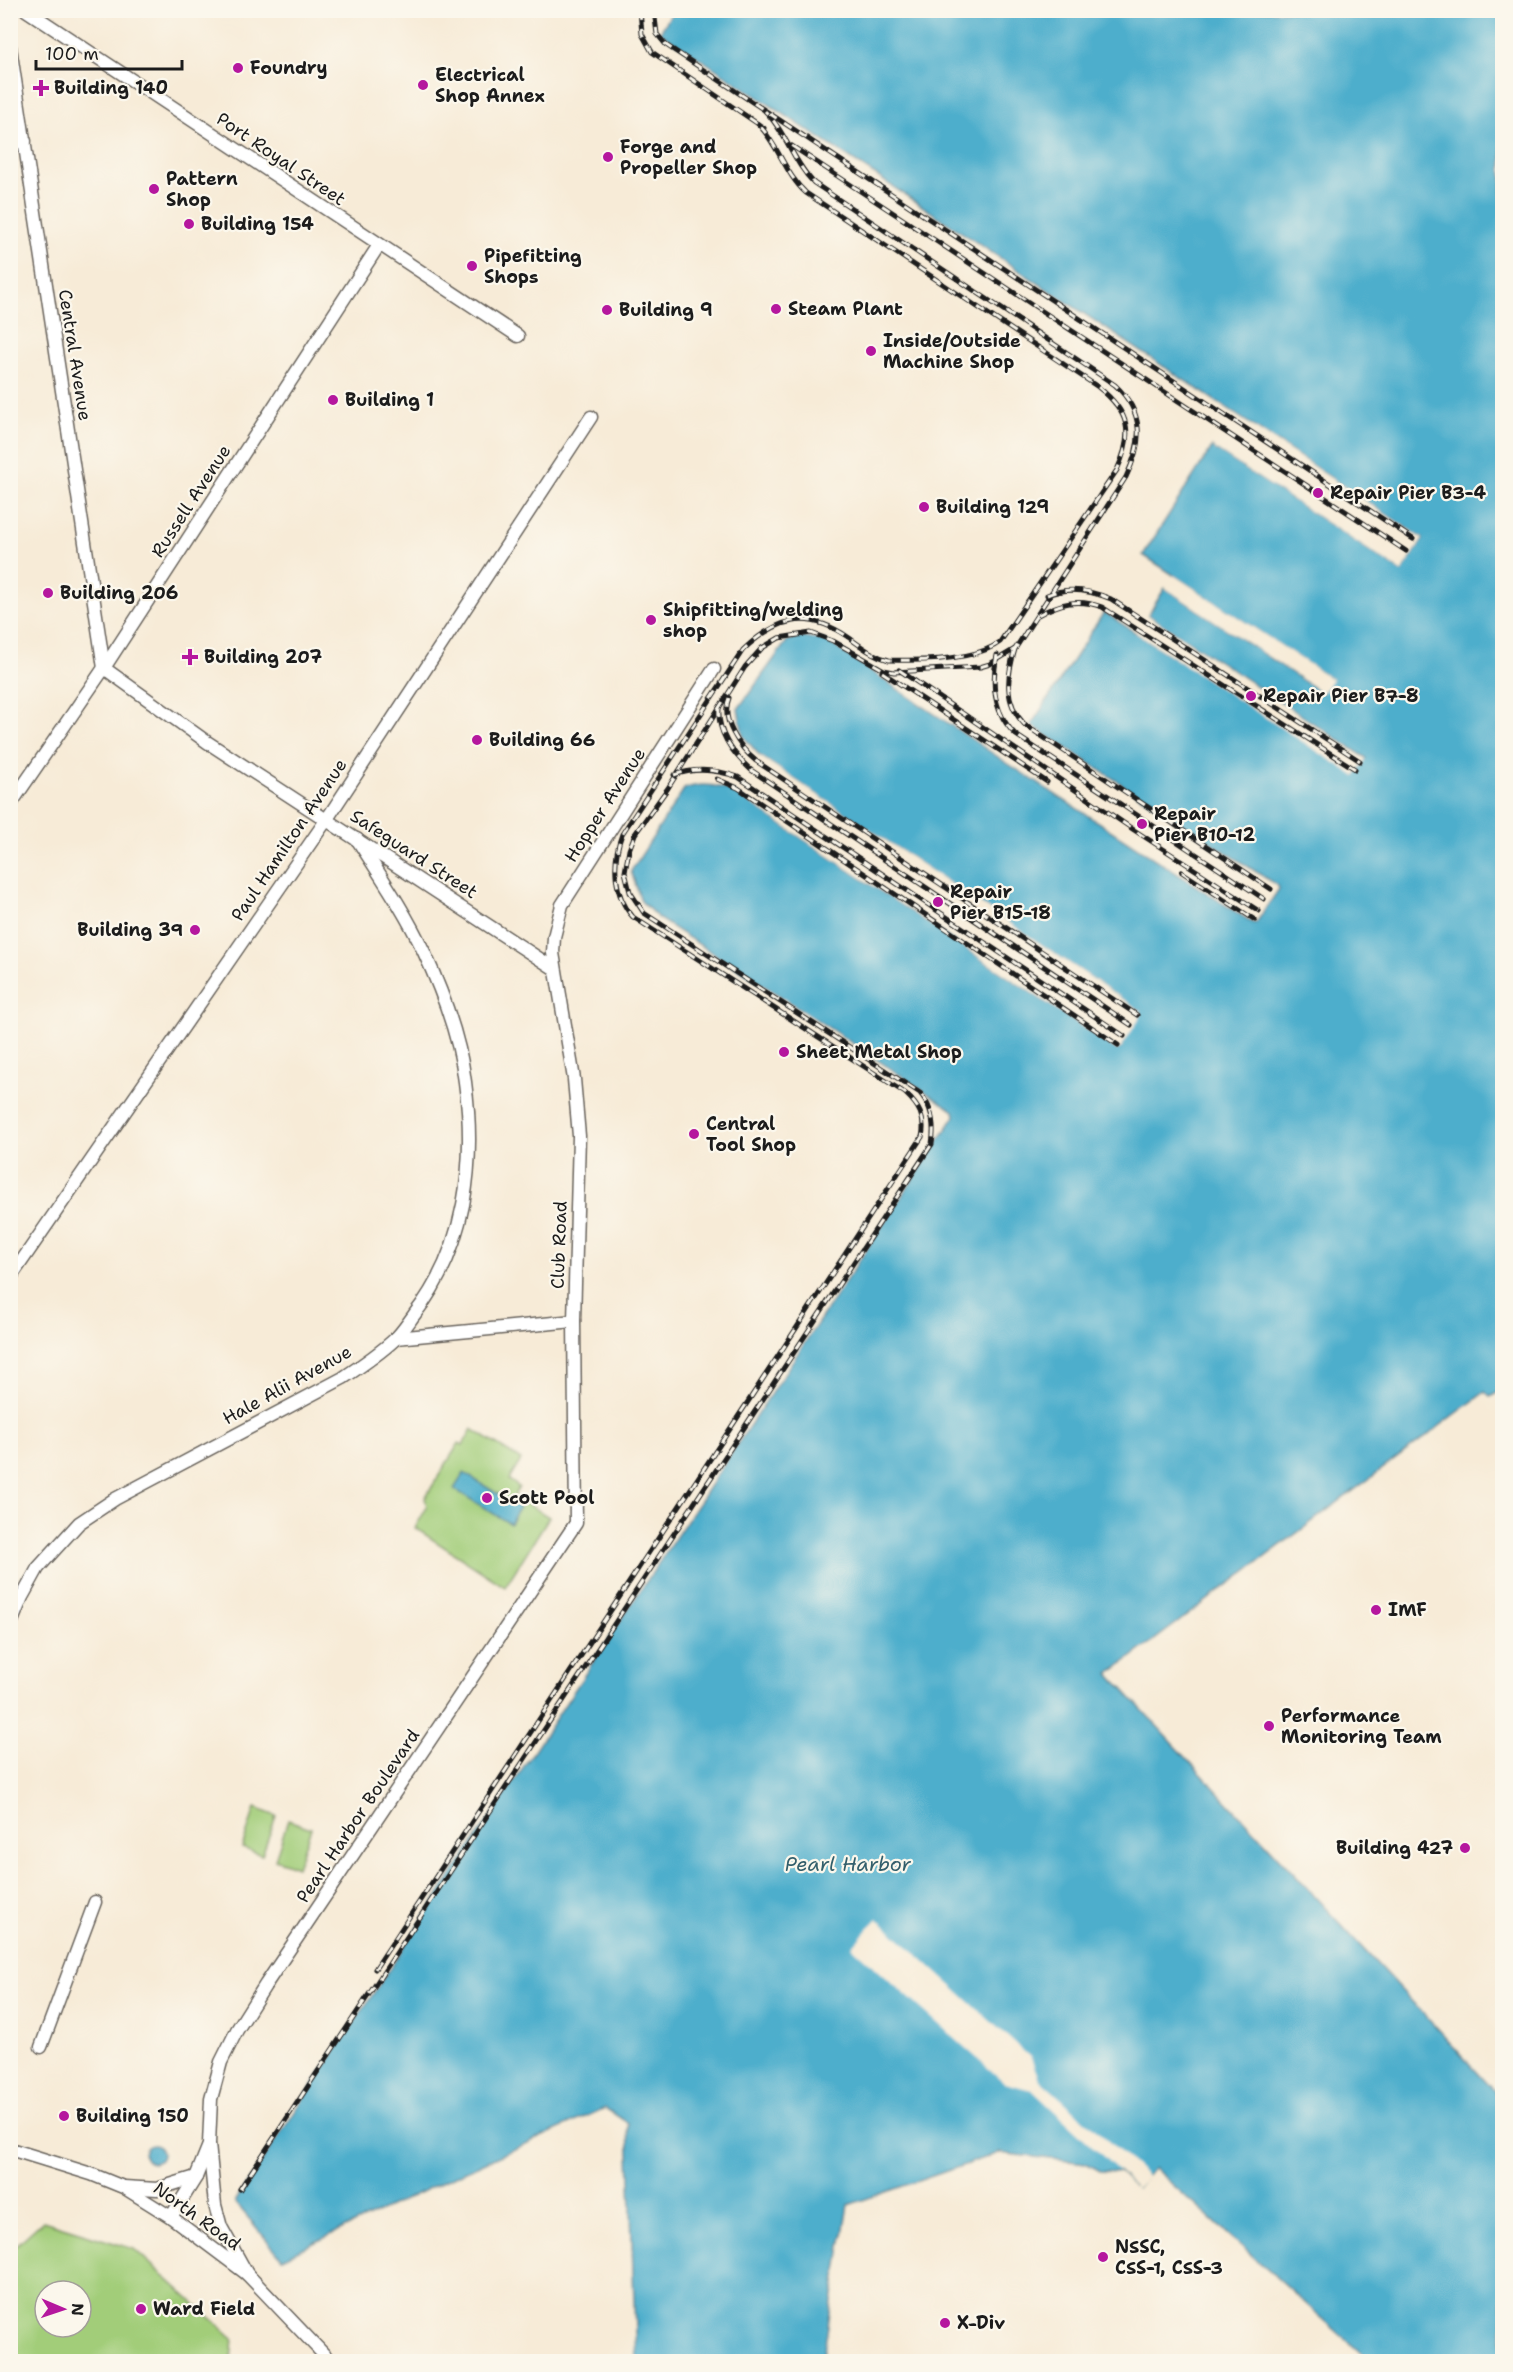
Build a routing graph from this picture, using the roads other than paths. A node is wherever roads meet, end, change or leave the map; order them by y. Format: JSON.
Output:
{"nodes":[{"id":1,"x":26,"y":10,"type":"edge"},
{"id":2,"x":10,"y":47,"type":"edge"},
{"id":3,"x":25,"y":141,"type":"junction"},
{"id":4,"x":10,"y":143,"type":"edge"},
{"id":5,"x":379,"y":245,"type":"junction"},
{"id":6,"x":518,"y":336,"type":"dead end"},
{"id":7,"x":591,"y":417,"type":"dead end"},
{"id":8,"x":104,"y":668,"type":"junction"},
{"id":9,"x":714,"y":669,"type":"dead end"},
{"id":10,"x":10,"y":805,"type":"edge"},
{"id":11,"x":327,"y":819,"type":"junction"},
{"id":12,"x":357,"y":839,"type":"junction"},
{"id":13,"x":555,"y":969,"type":"junction"},
{"id":14,"x":10,"y":1278,"type":"edge"},
{"id":15,"x":574,"y":1321,"type":"junction"},
{"id":16,"x":396,"y":1338,"type":"junction"},
{"id":17,"x":576,"y":1523,"type":"joint"},
{"id":18,"x":10,"y":1626,"type":"edge"},
{"id":19,"x":95,"y":1902,"type":"dead end"},
{"id":20,"x":40,"y":2047,"type":"dead end"},
{"id":21,"x":209,"y":2144,"type":"junction"},
{"id":22,"x":10,"y":2149,"type":"edge"},
{"id":23,"x":196,"y":2177,"type":"junction"},
{"id":24,"x":123,"y":2187,"type":"junction"},
{"id":25,"x":171,"y":2217,"type":"junction"},
{"id":26,"x":247,"y":2274,"type":"junction"},
{"id":27,"x":331,"y":2361,"type":"edge"}],
"edges":[{"from":1,"to":5,"type":"street","name":"Port Royal Street"},
{"from":2,"to":3,"type":"street","name":"Central Avenue"},
{"from":3,"to":4,"type":"street"},
{"from":3,"to":8,"type":"street","name":"Central Avenue"},
{"from":5,"to":6,"type":"street","name":"Port Royal Street"},
{"from":5,"to":8,"type":"street","name":"Russell Avenue"},
{"from":7,"to":11,"type":"street","name":"Paul Hamilton Avenue"},
{"from":8,"to":10,"type":"street","name":"Russell Avenue"},
{"from":8,"to":11,"type":"street","name":"Safeguard Street"},
{"from":9,"to":13,"type":"street","name":"Hopper Avenue"},
{"from":11,"to":12,"type":"street","name":"Safeguard Street"},
{"from":11,"to":14,"type":"street","name":"Paul Hamilton Avenue"},
{"from":12,"to":13,"type":"street","name":"Safeguard Street"},
{"from":12,"to":16,"type":"street","name":"Hale Alii Avenue"},
{"from":13,"to":15,"type":"street","name":"Club Road"},
{"from":15,"to":16,"type":"street"},
{"from":15,"to":17,"type":"street","name":"Club Road"},
{"from":16,"to":18,"type":"street","name":"Hale Alii Avenue"},
{"from":17,"to":21,"type":"street","name":"Pearl Harbor Boulevard"},
{"from":19,"to":20,"type":"street"},
{"from":21,"to":23,"type":"street"},
{"from":21,"to":26,"type":"street"},
{"from":22,"to":24,"type":"street","name":"North Road"},
{"from":23,"to":24,"type":"street"},
{"from":23,"to":25,"type":"street"},
{"from":24,"to":25,"type":"street","name":"North Road"},
{"from":25,"to":26,"type":"street","name":"North Road"},
{"from":26,"to":27,"type":"street","name":"North Road"}]}
